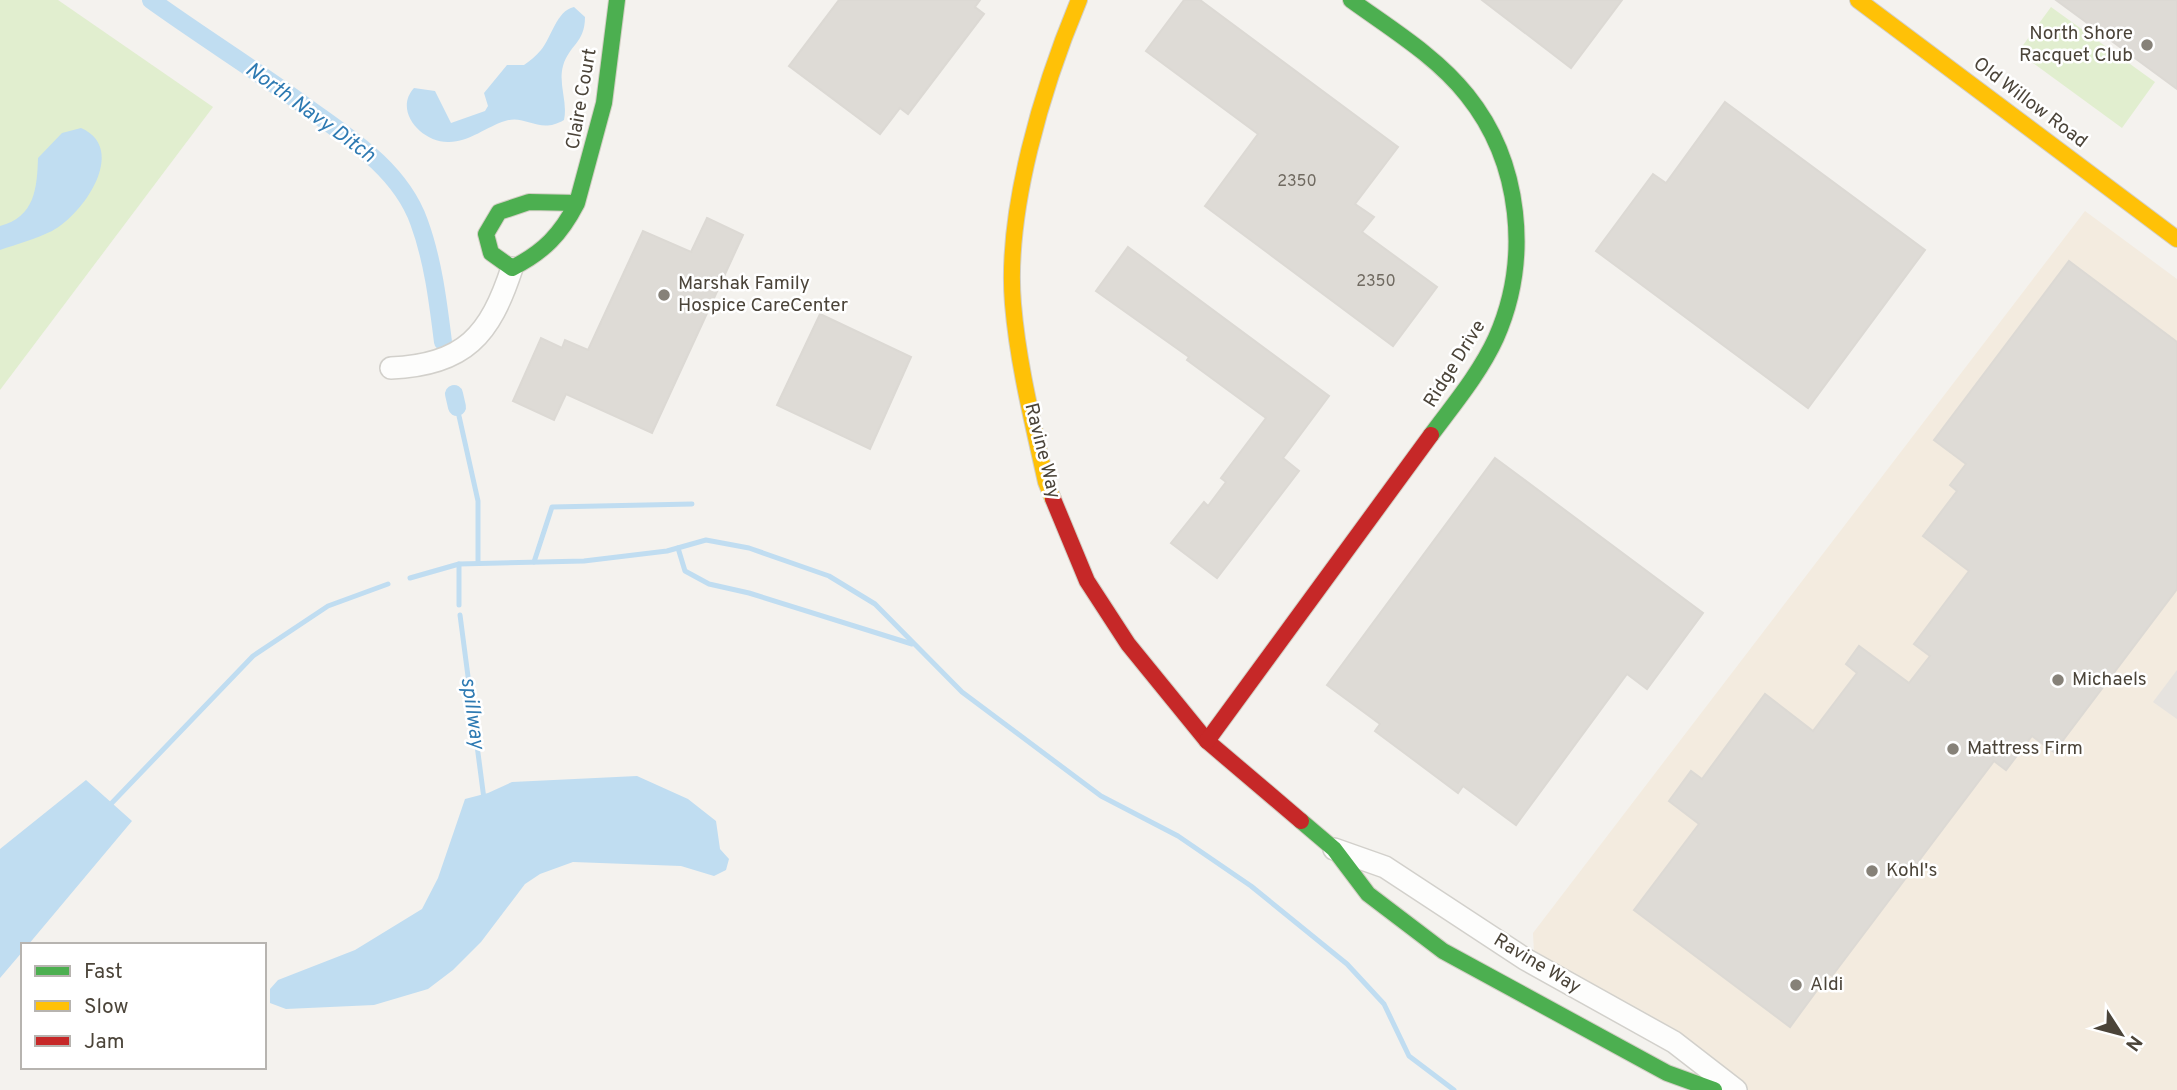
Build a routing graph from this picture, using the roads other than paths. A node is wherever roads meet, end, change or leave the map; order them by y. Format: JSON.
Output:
{"nodes":[{"id":1,"x":617,"y":0,"type":"edge"},
{"id":2,"x":1079,"y":0,"type":"edge"},
{"id":3,"x":1351,"y":0,"type":"edge"},
{"id":4,"x":1858,"y":0,"type":"edge"},
{"id":5,"x":577,"y":203,"type":"junction"},
{"id":6,"x":2177,"y":239,"type":"edge"},
{"id":7,"x":512,"y":268,"type":"junction"},
{"id":8,"x":391,"y":368,"type":"dead end"},
{"id":9,"x":1207,"y":741,"type":"junction"},
{"id":10,"x":1334,"y":849,"type":"junction"},
{"id":11,"x":1714,"y":1090,"type":"edge"},
{"id":12,"x":1736,"y":1090,"type":"edge"}],
"edges":[{"from":1,"to":5,"type":"street","name":"Claire Court"},
{"from":2,"to":9,"type":"street","name":"Ravine Way"},
{"from":3,"to":9,"type":"street","name":"Ridge Drive"},
{"from":4,"to":6,"type":"street","name":"Old Willow Road"},
{"from":5,"to":7,"type":"street","name":"Claire Court"},
{"from":5,"to":7,"type":"street"},
{"from":7,"to":8,"type":"street"},
{"from":9,"to":10,"type":"street","name":"Ravine Way"},
{"from":10,"to":11,"type":"street","name":"Ravine Way"},
{"from":10,"to":12,"type":"street","name":"Ravine Way"}]}
